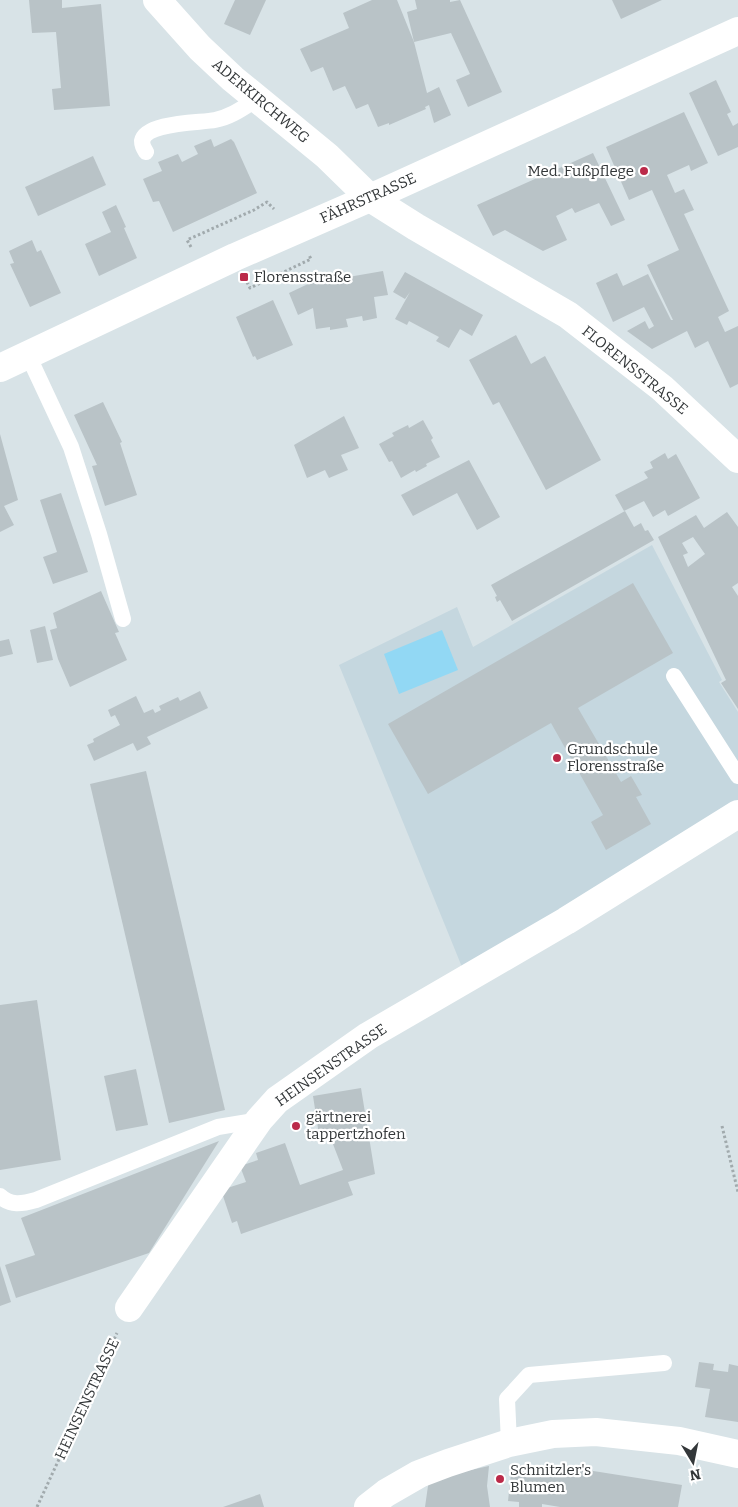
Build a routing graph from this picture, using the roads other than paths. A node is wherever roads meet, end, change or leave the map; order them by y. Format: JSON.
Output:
{"nodes":[{"id":1,"x":157,"y":0,"type":"edge"},
{"id":2,"x":738,"y":31,"type":"edge"},
{"id":3,"x":257,"y":99,"type":"junction"},
{"id":4,"x":146,"y":152,"type":"dead end"},
{"id":5,"x":370,"y":198,"type":"junction"},
{"id":6,"x":28,"y":355,"type":"junction"},
{"id":7,"x":0,"y":368,"type":"edge"},
{"id":8,"x":738,"y":459,"type":"edge"},
{"id":9,"x":123,"y":619,"type":"dead end"},
{"id":10,"x":674,"y":676,"type":"dead end"},
{"id":11,"x":738,"y":776,"type":"edge"},
{"id":12,"x":738,"y":814,"type":"edge"},
{"id":13,"x":259,"y":1120,"type":"junction"},
{"id":14,"x":0,"y":1196,"type":"edge"},
{"id":15,"x":129,"y":1308,"type":"road end"},
{"id":16,"x":664,"y":1364,"type":"dead end"},
{"id":17,"x":509,"y":1443,"type":"junction"},
{"id":18,"x":738,"y":1454,"type":"edge"},
{"id":19,"x":368,"y":1507,"type":"edge"}],
"edges":[{"from":1,"to":3,"type":"street","name":"ADERKIRCHWEG"},
{"from":2,"to":5,"type":"street","name":"FÄHRSTRASSE"},
{"from":3,"to":4,"type":"lane"},
{"from":3,"to":5,"type":"street","name":"ADERKIRCHWEG"},
{"from":5,"to":6,"type":"street","name":"FÄHRSTRASSE"},
{"from":5,"to":8,"type":"street","name":"FLORENSSTRASSE"},
{"from":6,"to":7,"type":"street","name":"FÄHRSTRASSE"},
{"from":6,"to":9,"type":"lane"},
{"from":10,"to":11,"type":"lane"},
{"from":12,"to":13,"type":"street","name":"HEINSENSTRASSE"},
{"from":13,"to":14,"type":"lane"},
{"from":13,"to":15,"type":"street","name":"HEINSENSTRASSE"},
{"from":16,"to":17,"type":"lane"},
{"from":17,"to":18,"type":"street"},
{"from":17,"to":19,"type":"street"}]}
